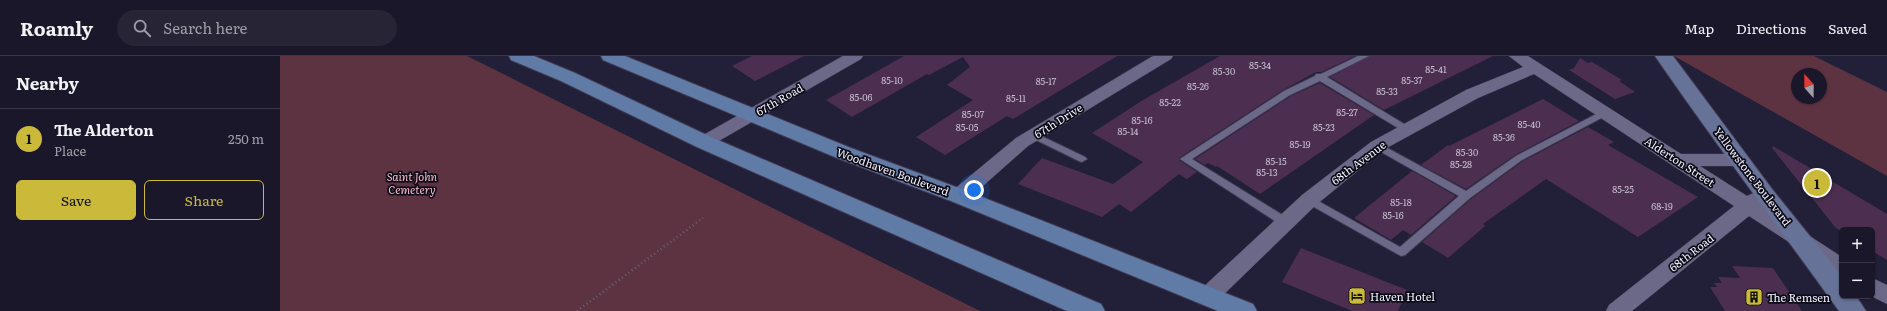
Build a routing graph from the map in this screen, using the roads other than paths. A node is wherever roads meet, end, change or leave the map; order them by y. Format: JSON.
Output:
{"nodes":[{"id":1,"x":518,"y":56,"type":"edge"},
{"id":2,"x":610,"y":56,"type":"edge"},
{"id":3,"x":1165,"y":56,"type":"edge"},
{"id":4,"x":1365,"y":56,"type":"edge"},
{"id":5,"x":1517,"y":56,"type":"edge"},
{"id":6,"x":1664,"y":56,"type":"edge"},
{"id":7,"x":851,"y":57,"type":"edge"},
{"id":8,"x":1536,"y":68,"type":"junction"},
{"id":9,"x":1319,"y":76,"type":"junction"},
{"id":10,"x":1604,"y":113,"type":"junction"},
{"id":11,"x":753,"y":114,"type":"junction"},
{"id":12,"x":1406,"y":129,"type":"junction"},
{"id":13,"x":1033,"y":135,"type":"junction"},
{"id":14,"x":704,"y":142,"type":"junction"},
{"id":15,"x":1377,"y":146,"type":"junction"},
{"id":16,"x":1082,"y":159,"type":"dead end"},
{"id":17,"x":1680,"y":160,"type":"junction"},
{"id":18,"x":1739,"y":160,"type":"junction"},
{"id":19,"x":959,"y":196,"type":"junction"},
{"id":20,"x":1466,"y":196,"type":"junction"},
{"id":21,"x":1309,"y":200,"type":"junction"},
{"id":22,"x":1757,"y":200,"type":"junction"},
{"id":23,"x":1285,"y":222,"type":"junction"},
{"id":24,"x":1803,"y":242,"type":"junction"},
{"id":25,"x":1839,"y":265,"type":"edge"},
{"id":26,"x":1875,"y":288,"type":"edge"},
{"id":27,"x":1839,"y":292,"type":"edge"},
{"id":28,"x":1208,"y":296,"type":"junction"},
{"id":29,"x":1887,"y":296,"type":"edge"},
{"id":30,"x":1844,"y":299,"type":"edge"},
{"id":31,"x":1092,"y":311,"type":"edge"},
{"id":32,"x":1244,"y":311,"type":"edge"},
{"id":33,"x":1618,"y":311,"type":"edge"},
{"id":34,"x":1853,"y":311,"type":"edge"}],
"edges":[{"from":1,"to":14,"type":"main road"},
{"from":2,"to":11,"type":"main road","name":"Woodhaven Boulevard"},
{"from":3,"to":13,"type":"street","name":"67th Drive"},
{"from":4,"to":9,"type":"lane"},
{"from":5,"to":8,"type":"street","name":"Alderton Street"},
{"from":6,"to":18,"type":"street","name":"Yellowstone Boulevard"},
{"from":7,"to":11,"type":"street","name":"67th Road"},
{"from":8,"to":10,"type":"street","name":"Alderton Street"},
{"from":8,"to":12,"type":"street","name":"68th Avenue"},
{"from":9,"to":12,"type":"lane"},
{"from":9,"to":23,"type":"lane"},
{"from":10,"to":17,"type":"street","name":"Alderton Street"},
{"from":10,"to":20,"type":"lane"},
{"from":11,"to":14,"type":"street","name":"67th Road"},
{"from":11,"to":19,"type":"main road","name":"Woodhaven Boulevard"},
{"from":12,"to":15,"type":"street","name":"68th Avenue"},
{"from":13,"to":16,"type":"lane"},
{"from":13,"to":19,"type":"street","name":"67th Drive"},
{"from":14,"to":31,"type":"main road"},
{"from":15,"to":20,"type":"lane"},
{"from":15,"to":21,"type":"street","name":"68th Avenue"},
{"from":17,"to":18,"type":"street"},
{"from":17,"to":22,"type":"street","name":"Alderton Street"},
{"from":18,"to":22,"type":"street","name":"Yellowstone Boulevard"},
{"from":19,"to":28,"type":"main road","name":"Woodhaven Boulevard"},
{"from":20,"to":21,"type":"lane"},
{"from":21,"to":23,"type":"street","name":"68th Avenue"},
{"from":22,"to":24,"type":"street","name":"Yellowstone Boulevard"},
{"from":22,"to":33,"type":"street","name":"68th Road"},
{"from":23,"to":28,"type":"street","name":"68th Avenue"},
{"from":24,"to":25,"type":"street"},
{"from":24,"to":27,"type":"street","name":"Yellowstone Boulevard"},
{"from":26,"to":29,"type":"street"},
{"from":28,"to":32,"type":"main road","name":"Woodhaven Boulevard"},
{"from":30,"to":34,"type":"street","name":"Yellowstone Boulevard"}]}
